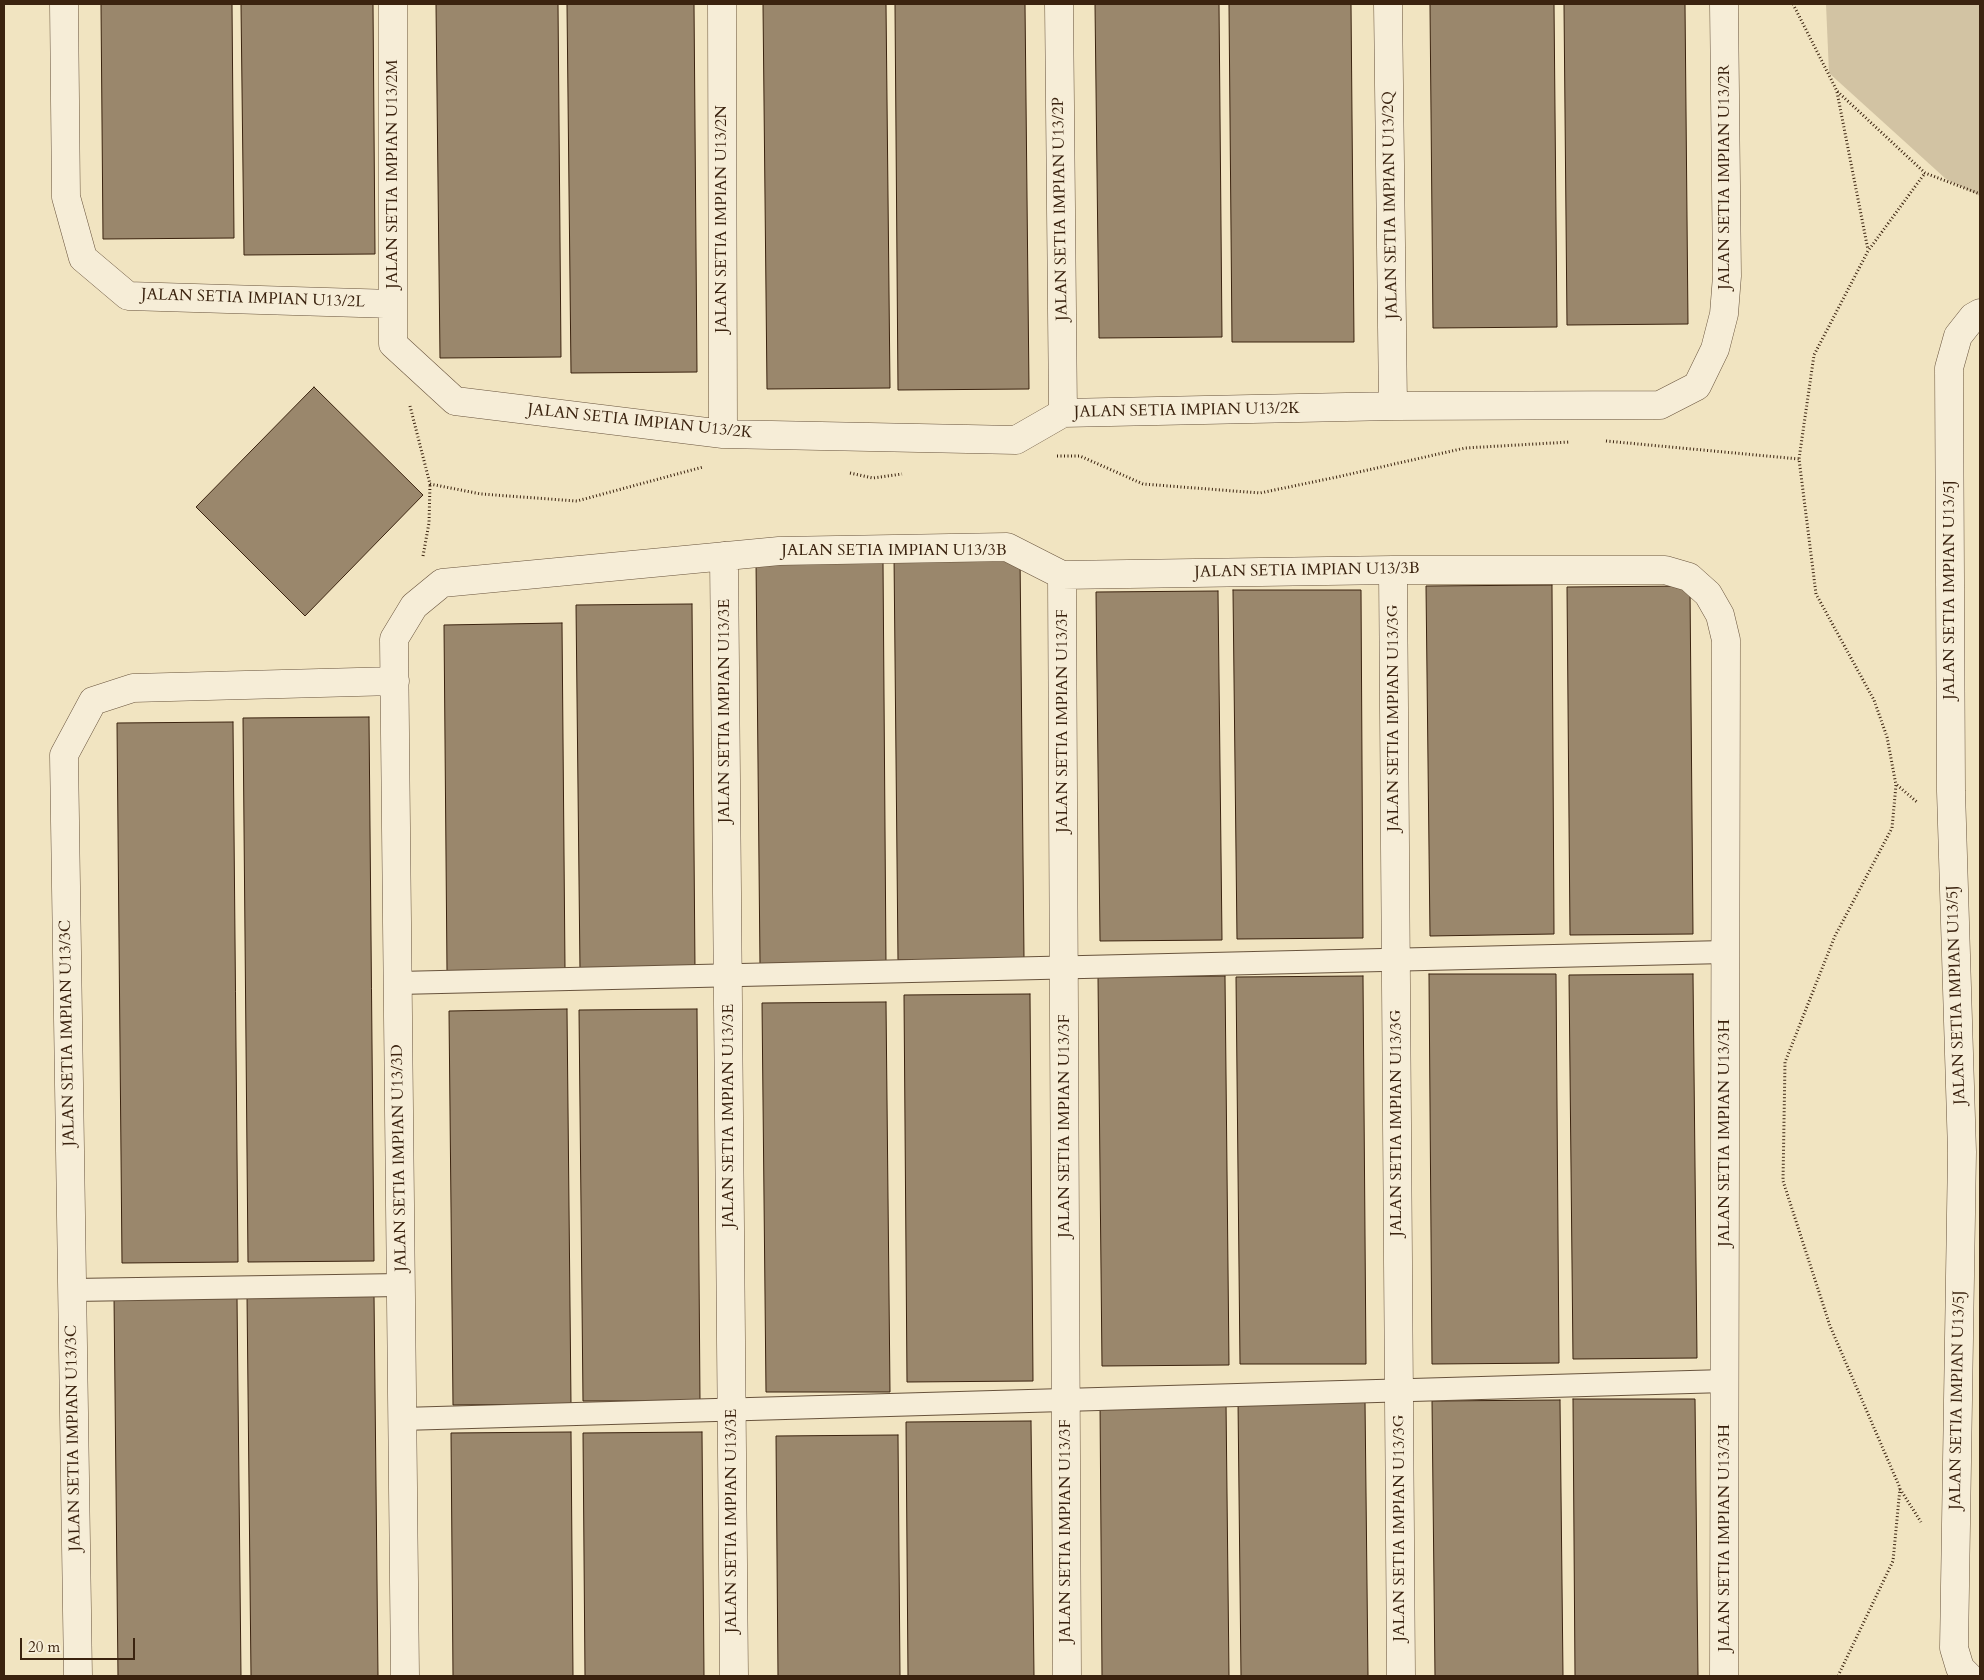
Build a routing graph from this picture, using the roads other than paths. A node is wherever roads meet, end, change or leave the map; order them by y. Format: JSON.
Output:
{"nodes":[{"id":1,"x":64,"y":4,"type":"edge"},
{"id":2,"x":393,"y":4,"type":"edge"},
{"id":3,"x":722,"y":4,"type":"edge"},
{"id":4,"x":1059,"y":4,"type":"edge"},
{"id":5,"x":1388,"y":4,"type":"edge"},
{"id":6,"x":1724,"y":4,"type":"edge"},
{"id":7,"x":393,"y":304,"type":"junction"},
{"id":8,"x":1977,"y":315,"type":"edge"},
{"id":9,"x":393,"y":344,"type":"joint"},
{"id":10,"x":1714,"y":349,"type":"joint"},
{"id":11,"x":1393,"y":406,"type":"junction"},
{"id":12,"x":1063,"y":414,"type":"junction"},
{"id":13,"x":723,"y":434,"type":"junction"},
{"id":14,"x":724,"y":556,"type":"junction"},
{"id":15,"x":1393,"y":570,"type":"junction"},
{"id":16,"x":1062,"y":575,"type":"junction"},
{"id":17,"x":1708,"y":594,"type":"joint"},
{"id":18,"x":394,"y":639,"type":"joint"},
{"id":19,"x":395,"y":682,"type":"junction"},
{"id":20,"x":1725,"y":952,"type":"junction"},
{"id":21,"x":1396,"y":959,"type":"junction"},
{"id":22,"x":1064,"y":968,"type":"junction"},
{"id":23,"x":728,"y":975,"type":"junction"},
{"id":24,"x":398,"y":983,"type":"junction"},
{"id":25,"x":401,"y":1285,"type":"junction"},
{"id":26,"x":72,"y":1290,"type":"junction"},
{"id":27,"x":1725,"y":1381,"type":"junction"},
{"id":28,"x":1399,"y":1390,"type":"junction"},
{"id":29,"x":1066,"y":1400,"type":"junction"},
{"id":30,"x":731,"y":1409,"type":"junction"},
{"id":31,"x":402,"y":1418,"type":"junction"},
{"id":32,"x":78,"y":1676,"type":"edge"},
{"id":33,"x":405,"y":1676,"type":"edge"},
{"id":34,"x":734,"y":1676,"type":"edge"},
{"id":35,"x":1067,"y":1676,"type":"edge"},
{"id":36,"x":1401,"y":1676,"type":"edge"},
{"id":37,"x":1724,"y":1676,"type":"edge"},
{"id":38,"x":1968,"y":1676,"type":"edge"}],
"edges":[{"from":1,"to":7,"type":"street","name":"JALAN SETIA IMPIAN U13/2L"},
{"from":2,"to":7,"type":"street","name":"JALAN SETIA IMPIAN U13/2M"},
{"from":3,"to":13,"type":"street","name":"JALAN SETIA IMPIAN U13/2N"},
{"from":4,"to":12,"type":"street","name":"JALAN SETIA IMPIAN U13/2P"},
{"from":5,"to":11,"type":"street","name":"JALAN SETIA IMPIAN U13/2Q"},
{"from":6,"to":10,"type":"street","name":"JALAN SETIA IMPIAN U13/2R"},
{"from":7,"to":9,"type":"street","name":"JALAN SETIA IMPIAN U13/2M"},
{"from":8,"to":38,"type":"street","name":"JALAN SETIA IMPIAN U13/5J"},
{"from":9,"to":13,"type":"street","name":"JALAN SETIA IMPIAN U13/2K"},
{"from":10,"to":11,"type":"street","name":"JALAN SETIA IMPIAN U13/2K"},
{"from":11,"to":12,"type":"street","name":"JALAN SETIA IMPIAN U13/2K"},
{"from":12,"to":13,"type":"street","name":"JALAN SETIA IMPIAN U13/2K"},
{"from":14,"to":16,"type":"street","name":"JALAN SETIA IMPIAN U13/3B"},
{"from":14,"to":18,"type":"street","name":"JALAN SETIA IMPIAN U13/3B"},
{"from":14,"to":23,"type":"street","name":"JALAN SETIA IMPIAN U13/3E"},
{"from":15,"to":16,"type":"street","name":"JALAN SETIA IMPIAN U13/3B"},
{"from":15,"to":17,"type":"street","name":"JALAN SETIA IMPIAN U13/3B"},
{"from":15,"to":21,"type":"street","name":"JALAN SETIA IMPIAN U13/3G"},
{"from":16,"to":22,"type":"street","name":"JALAN SETIA IMPIAN U13/3F"},
{"from":17,"to":20,"type":"street","name":"JALAN SETIA IMPIAN U13/3H"},
{"from":18,"to":19,"type":"street","name":"JALAN SETIA IMPIAN U13/3D"},
{"from":19,"to":24,"type":"street","name":"JALAN SETIA IMPIAN U13/3D"},
{"from":19,"to":26,"type":"street","name":"JALAN SETIA IMPIAN U13/3C"},
{"from":20,"to":21,"type":"lane"},
{"from":20,"to":27,"type":"street","name":"JALAN SETIA IMPIAN U13/3H"},
{"from":21,"to":22,"type":"lane"},
{"from":21,"to":28,"type":"street","name":"JALAN SETIA IMPIAN U13/3G"},
{"from":22,"to":23,"type":"lane"},
{"from":22,"to":29,"type":"street","name":"JALAN SETIA IMPIAN U13/3F"},
{"from":23,"to":24,"type":"lane"},
{"from":23,"to":30,"type":"street","name":"JALAN SETIA IMPIAN U13/3E"},
{"from":24,"to":25,"type":"street","name":"JALAN SETIA IMPIAN U13/3D"},
{"from":25,"to":26,"type":"lane"},
{"from":25,"to":31,"type":"street","name":"JALAN SETIA IMPIAN U13/3D"},
{"from":26,"to":32,"type":"street","name":"JALAN SETIA IMPIAN U13/3C"},
{"from":27,"to":28,"type":"lane"},
{"from":27,"to":37,"type":"street","name":"JALAN SETIA IMPIAN U13/3H"},
{"from":28,"to":29,"type":"lane"},
{"from":28,"to":36,"type":"street","name":"JALAN SETIA IMPIAN U13/3G"},
{"from":29,"to":30,"type":"lane"},
{"from":29,"to":35,"type":"street","name":"JALAN SETIA IMPIAN U13/3F"},
{"from":30,"to":31,"type":"lane"},
{"from":30,"to":34,"type":"street","name":"JALAN SETIA IMPIAN U13/3E"},
{"from":31,"to":33,"type":"street","name":"JALAN SETIA IMPIAN U13/3D"}]}
